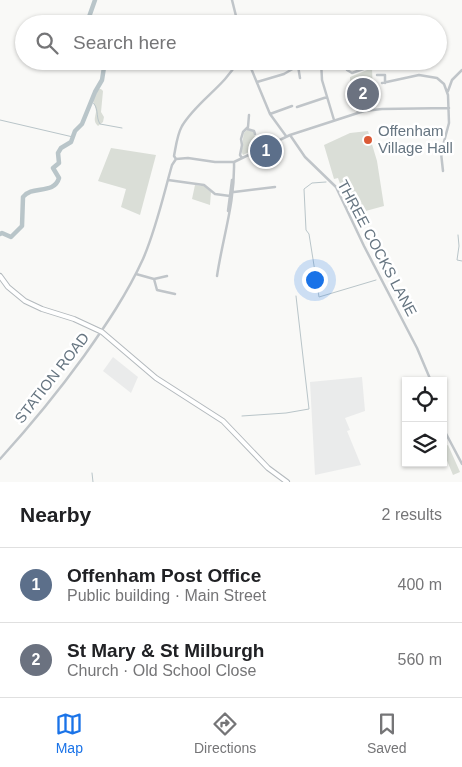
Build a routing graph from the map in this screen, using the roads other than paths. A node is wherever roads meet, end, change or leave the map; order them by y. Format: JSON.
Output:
{"nodes":[{"id":1,"x":232,"y":0,"type":"edge"},
{"id":2,"x":236,"y":15,"type":"edge"},
{"id":3,"x":232,"y":70,"type":"edge"},
{"id":4,"x":252,"y":70,"type":"edge"},
{"id":5,"x":291,"y":70,"type":"edge"},
{"id":6,"x":299,"y":70,"type":"edge"},
{"id":7,"x":322,"y":70,"type":"edge"},
{"id":8,"x":349,"y":70,"type":"edge"},
{"id":9,"x":361,"y":70,"type":"edge"},
{"id":10,"x":462,"y":70,"type":"edge"},
{"id":11,"x":377,"y":75,"type":"dead end"},
{"id":12,"x":300,"y":78,"type":"dead end"},
{"id":13,"x":257,"y":82,"type":"junction"},
{"id":14,"x":444,"y":84,"type":"junction"},
{"id":15,"x":450,"y":84,"type":"junction"},
{"id":16,"x":354,"y":91,"type":"dead end"},
{"id":17,"x":448,"y":91,"type":"junction"},
{"id":18,"x":327,"y":97,"type":"junction"},
{"id":19,"x":292,"y":106,"type":"dead end"},
{"id":20,"x":297,"y":107,"type":"dead end"},
{"id":21,"x":449,"y":108,"type":"junction"},
{"id":22,"x":358,"y":113,"type":"junction"},
{"id":23,"x":270,"y":114,"type":"junction"},
{"id":24,"x":249,"y":116,"type":"dead end"},
{"id":25,"x":334,"y":120,"type":"junction"},
{"id":26,"x":247,"y":129,"type":"junction"},
{"id":27,"x":255,"y":131,"type":"dead end"},
{"id":28,"x":290,"y":135,"type":"junction"},
{"id":29,"x":286,"y":136,"type":"junction"},
{"id":30,"x":176,"y":158,"type":"junction"},
{"id":31,"x":242,"y":158,"type":"junction"},
{"id":32,"x":234,"y":162,"type":"junction"},
{"id":33,"x":443,"y":172,"type":"dead end"},
{"id":34,"x":168,"y":180,"type":"junction"},
{"id":35,"x":232,"y":180,"type":"dead end"},
{"id":36,"x":275,"y":187,"type":"dead end"},
{"id":37,"x":234,"y":192,"type":"junction"},
{"id":38,"x":230,"y":196,"type":"junction"},
{"id":39,"x":228,"y":212,"type":"dead end"},
{"id":40,"x":136,"y":274,"type":"junction"},
{"id":41,"x":0,"y":276,"type":"edge"},
{"id":42,"x":167,"y":276,"type":"dead end"},
{"id":43,"x":217,"y":276,"type":"dead end"},
{"id":44,"x":154,"y":279,"type":"junction"},
{"id":45,"x":175,"y":294,"type":"dead end"},
{"id":46,"x":102,"y":332,"type":"junction"},
{"id":47,"x":429,"y":377,"type":"edge"},
{"id":48,"x":447,"y":436,"type":"edge"},
{"id":49,"x":0,"y":459,"type":"edge"},
{"id":50,"x":462,"y":464,"type":"edge"},
{"id":51,"x":287,"y":482,"type":"edge"}],
"edges":[{"from":1,"to":2,"type":"street"},
{"from":3,"to":30,"type":"street","name":"STATION ROAD"},
{"from":4,"to":13,"type":"street"},
{"from":5,"to":13,"type":"street"},
{"from":6,"to":12,"type":"street"},
{"from":7,"to":18,"type":"street"},
{"from":8,"to":9,"type":"street"},
{"from":10,"to":15,"type":"street"},
{"from":11,"to":14,"type":"street"},
{"from":13,"to":23,"type":"street"},
{"from":14,"to":15,"type":"street"},
{"from":14,"to":17,"type":"street"},
{"from":15,"to":17,"type":"street"},
{"from":16,"to":22,"type":"street"},
{"from":17,"to":21,"type":"street"},
{"from":18,"to":20,"type":"street"},
{"from":18,"to":25,"type":"street"},
{"from":19,"to":23,"type":"street"},
{"from":21,"to":22,"type":"street"},
{"from":21,"to":33,"type":"street"},
{"from":22,"to":25,"type":"street"},
{"from":23,"to":29,"type":"street"},
{"from":24,"to":26,"type":"street"},
{"from":25,"to":28,"type":"street"},
{"from":26,"to":27,"type":"street"},
{"from":26,"to":31,"type":"street"},
{"from":28,"to":29,"type":"street"},
{"from":28,"to":47,"type":"street","name":"THREE COCKS LANE"},
{"from":29,"to":31,"type":"street"},
{"from":30,"to":32,"type":"street"},
{"from":30,"to":34,"type":"street","name":"STATION ROAD"},
{"from":31,"to":32,"type":"street"},
{"from":32,"to":37,"type":"street"},
{"from":34,"to":38,"type":"street"},
{"from":34,"to":40,"type":"street","name":"STATION ROAD"},
{"from":35,"to":38,"type":"street"},
{"from":36,"to":37,"type":"street"},
{"from":37,"to":43,"type":"street"},
{"from":38,"to":39,"type":"street"},
{"from":40,"to":44,"type":"street"},
{"from":40,"to":46,"type":"street","name":"STATION ROAD"},
{"from":41,"to":46,"type":"main road"},
{"from":42,"to":44,"type":"street"},
{"from":44,"to":45,"type":"street"},
{"from":46,"to":49,"type":"street","name":"STATION ROAD"},
{"from":46,"to":51,"type":"main road"},
{"from":48,"to":50,"type":"street"}]}
